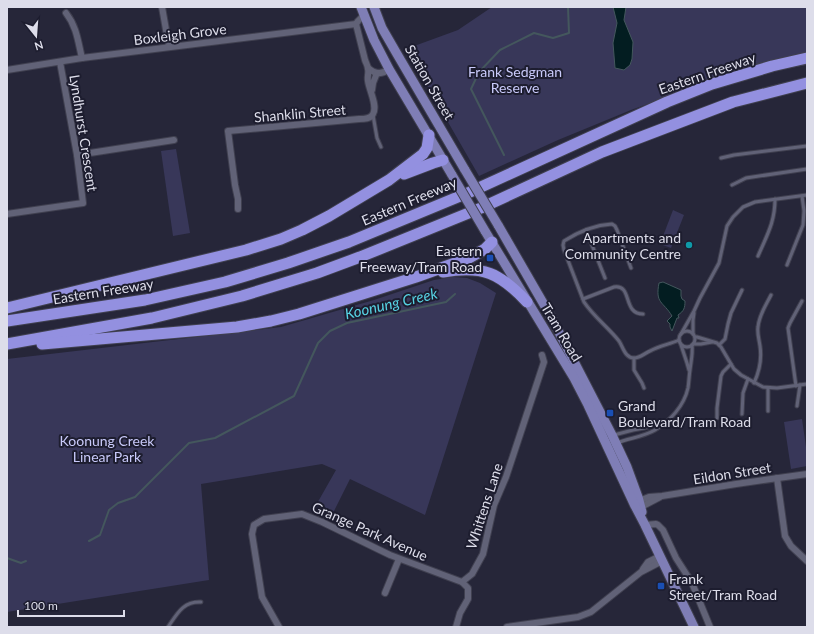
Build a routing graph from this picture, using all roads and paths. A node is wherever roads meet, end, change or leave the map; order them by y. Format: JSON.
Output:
{"nodes":[{"id":1,"x":162,"y":7,"type":"edge"},
{"id":2,"x":374,"y":7,"type":"edge"},
{"id":3,"x":363,"y":11,"type":"edge"},
{"id":4,"x":66,"y":13,"type":"dead end"},
{"id":5,"x":379,"y":18,"type":"junction"},
{"id":6,"x":356,"y":24,"type":"junction"},
{"id":7,"x":382,"y":28,"type":"junction"},
{"id":8,"x":169,"y":47,"type":"junction"},
{"id":9,"x":82,"y":58,"type":"junction"},
{"id":10,"x":807,"y":58,"type":"edge"},
{"id":11,"x":60,"y":62,"type":"junction"},
{"id":12,"x":368,"y":68,"type":"junction"},
{"id":13,"x":389,"y":69,"type":"junction"},
{"id":14,"x":7,"y":70,"type":"edge"},
{"id":15,"x":377,"y":73,"type":"junction"},
{"id":16,"x":807,"y":83,"type":"edge"},
{"id":17,"x":372,"y":93,"type":"junction"},
{"id":18,"x":373,"y":115,"type":"junction"},
{"id":19,"x":429,"y":135,"type":"junction"},
{"id":20,"x":174,"y":140,"type":"dead end"},
{"id":21,"x":807,"y":146,"type":"edge"},
{"id":22,"x":381,"y":147,"type":"dead end"},
{"id":23,"x":77,"y":156,"type":"junction"},
{"id":24,"x":721,"y":158,"type":"dead end"},
{"id":25,"x":443,"y":160,"type":"junction"},
{"id":26,"x":807,"y":169,"type":"edge"},
{"id":27,"x":465,"y":170,"type":"junction"},
{"id":28,"x":389,"y":180,"type":"junction"},
{"id":29,"x":732,"y":185,"type":"dead end"},
{"id":30,"x":807,"y":195,"type":"edge"},
{"id":31,"x":802,"y":196,"type":"junction"},
{"id":32,"x":775,"y":199,"type":"junction"},
{"id":33,"x":238,"y":209,"type":"dead end"},
{"id":34,"x":7,"y":214,"type":"edge"},
{"id":35,"x":498,"y":225,"type":"junction"},
{"id":36,"x":586,"y":230,"type":"junction"},
{"id":37,"x":492,"y":242,"type":"junction"},
{"id":38,"x":758,"y":256,"type":"dead end"},
{"id":39,"x":787,"y":265,"type":"dead end"},
{"id":40,"x":631,"y":268,"type":"dead end"},
{"id":41,"x":416,"y":277,"type":"junction"},
{"id":42,"x":605,"y":278,"type":"dead end"},
{"id":43,"x":742,"y":290,"type":"dead end"},
{"id":44,"x":771,"y":295,"type":"dead end"},
{"id":45,"x":583,"y":299,"type":"junction"},
{"id":46,"x":802,"y":301,"type":"dead end"},
{"id":47,"x":528,"y":302,"type":"junction"},
{"id":48,"x":7,"y":308,"type":"edge"},
{"id":49,"x":694,"y":311,"type":"junction"},
{"id":50,"x":642,"y":314,"type":"dead end"},
{"id":51,"x":7,"y":321,"type":"edge"},
{"id":52,"x":682,"y":334,"type":"junction"},
{"id":53,"x":694,"y":336,"type":"junction"},
{"id":54,"x":679,"y":340,"type":"junction"},
{"id":55,"x":712,"y":342,"type":"junction"},
{"id":56,"x":7,"y":344,"type":"edge"},
{"id":57,"x":682,"y":345,"type":"junction"},
{"id":58,"x":693,"y":345,"type":"junction"},
{"id":59,"x":719,"y":345,"type":"junction"},
{"id":60,"x":542,"y":355,"type":"dead end"},
{"id":61,"x":634,"y":358,"type":"junction"},
{"id":62,"x":544,"y":362,"type":"junction"},
{"id":63,"x":730,"y":364,"type":"junction"},
{"id":64,"x":550,"y":367,"type":"dead end"},
{"id":65,"x":689,"y":374,"type":"junction"},
{"id":66,"x":748,"y":379,"type":"junction"},
{"id":67,"x":754,"y":383,"type":"junction"},
{"id":68,"x":807,"y":384,"type":"edge"},
{"id":69,"x":800,"y":385,"type":"junction"},
{"id":70,"x":796,"y":386,"type":"junction"},
{"id":71,"x":644,"y":388,"type":"dead end"},
{"id":72,"x":768,"y":388,"type":"junction"},
{"id":73,"x":797,"y":406,"type":"dead end"},
{"id":74,"x":768,"y":410,"type":"dead end"},
{"id":75,"x":742,"y":414,"type":"dead end"},
{"id":76,"x":717,"y":418,"type":"dead end"},
{"id":77,"x":667,"y":421,"type":"junction"},
{"id":78,"x":614,"y":439,"type":"junction"},
{"id":79,"x":605,"y":442,"type":"junction"},
{"id":80,"x":807,"y":474,"type":"edge"},
{"id":81,"x":777,"y":478,"type":"junction"},
{"id":82,"x":638,"y":505,"type":"junction"},
{"id":83,"x":645,"y":524,"type":"junction"},
{"id":84,"x":661,"y":558,"type":"junction"},
{"id":85,"x":399,"y":559,"type":"junction"},
{"id":86,"x":807,"y":561,"type":"edge"},
{"id":87,"x":462,"y":582,"type":"junction"},
{"id":88,"x":385,"y":593,"type":"dead end"},
{"id":89,"x":201,"y":602,"type":"dead end"},
{"id":90,"x":168,"y":627,"type":"edge"},
{"id":91,"x":279,"y":627,"type":"edge"},
{"id":92,"x":456,"y":627,"type":"edge"},
{"id":93,"x":507,"y":627,"type":"edge"},
{"id":94,"x":694,"y":627,"type":"edge"},
{"id":95,"x":710,"y":627,"type":"edge"}],
"edges":[{"from":1,"to":8,"type":"street"},
{"from":2,"to":5,"type":"main road","name":"Station Street"},
{"from":3,"to":5,"type":"main road"},
{"from":3,"to":6,"type":"street"},
{"from":3,"to":13,"type":"main road","name":"Station Street"},
{"from":4,"to":9,"type":"street"},
{"from":5,"to":7,"type":"main road","name":"Station Street"},
{"from":6,"to":8,"type":"street","name":"Boxleigh Grove"},
{"from":6,"to":12,"type":"street"},
{"from":7,"to":13,"type":"main road"},
{"from":7,"to":27,"type":"main road","name":"Station Street"},
{"from":8,"to":9,"type":"street","name":"Boxleigh Grove"},
{"from":9,"to":11,"type":"street","name":"Boxleigh Grove"},
{"from":10,"to":51,"type":"highway","name":"Eastern Freeway"},
{"from":11,"to":14,"type":"street","name":"Boxleigh Grove"},
{"from":11,"to":23,"type":"street","name":"Lyndhurst Crescent"},
{"from":12,"to":15,"type":"street"},
{"from":12,"to":17,"type":"street"},
{"from":13,"to":15,"type":"street"},
{"from":13,"to":19,"type":"main road","name":"Station Street"},
{"from":15,"to":17,"type":"street"},
{"from":16,"to":56,"type":"highway"},
{"from":17,"to":18,"type":"street"},
{"from":18,"to":22,"type":"lane"},
{"from":18,"to":33,"type":"street","name":"Shanklin Street"},
{"from":19,"to":25,"type":"main road","name":"Station Street"},
{"from":19,"to":28,"type":"highway"},
{"from":20,"to":23,"type":"street"},
{"from":21,"to":24,"type":"lane"},
{"from":23,"to":34,"type":"street","name":"Lyndhurst Crescent"},
{"from":25,"to":27,"type":"main road"},
{"from":25,"to":28,"type":"highway"},
{"from":25,"to":37,"type":"main road","name":"Tram Road","bridge":true},
{"from":26,"to":29,"type":"lane"},
{"from":27,"to":35,"type":"main road","name":"Tram Road","bridge":true},
{"from":28,"to":48,"type":"highway"},
{"from":30,"to":31,"type":"lane"},
{"from":31,"to":32,"type":"lane"},
{"from":31,"to":39,"type":"lane"},
{"from":32,"to":38,"type":"lane"},
{"from":32,"to":49,"type":"lane"},
{"from":35,"to":37,"type":"main road"},
{"from":35,"to":78,"type":"main road","name":"Tram Road"},
{"from":36,"to":40,"type":"lane"},
{"from":36,"to":42,"type":"lane"},
{"from":36,"to":45,"type":"lane"},
{"from":37,"to":41,"type":"highway"},
{"from":37,"to":47,"type":"main road","name":"Tram Road"},
{"from":41,"to":47,"type":"highway"},
{"from":41,"to":56,"type":"highway"},
{"from":43,"to":59,"type":"lane"},
{"from":44,"to":67,"type":"lane"},
{"from":45,"to":50,"type":"lane"},
{"from":45,"to":61,"type":"lane"},
{"from":46,"to":70,"type":"lane"},
{"from":47,"to":79,"type":"main road","name":"Tram Road"},
{"from":49,"to":52,"type":"lane"},
{"from":49,"to":53,"type":"lane"},
{"from":52,"to":53,"type":"lane"},
{"from":52,"to":54,"type":"lane"},
{"from":53,"to":55,"type":"lane"},
{"from":53,"to":58,"type":"lane"},
{"from":54,"to":57,"type":"lane"},
{"from":54,"to":61,"type":"lane"},
{"from":55,"to":58,"type":"lane"},
{"from":55,"to":59,"type":"lane"},
{"from":57,"to":58,"type":"lane"},
{"from":57,"to":65,"type":"lane"},
{"from":58,"to":65,"type":"lane"},
{"from":59,"to":63,"type":"lane"},
{"from":60,"to":62,"type":"street"},
{"from":61,"to":71,"type":"lane"},
{"from":62,"to":64,"type":"street"},
{"from":62,"to":87,"type":"street","name":"Whittens Lane"},
{"from":63,"to":66,"type":"lane"},
{"from":63,"to":76,"type":"lane"},
{"from":65,"to":77,"type":"lane"},
{"from":66,"to":67,"type":"lane"},
{"from":66,"to":75,"type":"lane"},
{"from":67,"to":72,"type":"lane"},
{"from":68,"to":69,"type":"lane"},
{"from":69,"to":70,"type":"lane"},
{"from":69,"to":73,"type":"lane"},
{"from":70,"to":72,"type":"lane"},
{"from":72,"to":74,"type":"lane"},
{"from":77,"to":78,"type":"lane"},
{"from":77,"to":78,"type":"lane"},
{"from":78,"to":79,"type":"main road"},
{"from":78,"to":82,"type":"main road","name":"Tram Road"},
{"from":79,"to":82,"type":"main road","name":"Tram Road"},
{"from":80,"to":81,"type":"street","name":"Eildon Street"},
{"from":81,"to":82,"type":"street","name":"Eildon Street"},
{"from":81,"to":86,"type":"street"},
{"from":82,"to":83,"type":"main road","name":"Tram Road"},
{"from":83,"to":84,"type":"main road","name":"Tram Road"},
{"from":83,"to":95,"type":"street"},
{"from":84,"to":93,"type":"street"},
{"from":84,"to":94,"type":"main road","name":"Tram Road"},
{"from":85,"to":87,"type":"street","name":"Grange Park Avenue"},
{"from":85,"to":88,"type":"street"},
{"from":85,"to":91,"type":"street","name":"Grange Park Avenue"},
{"from":87,"to":92,"type":"street"},
{"from":89,"to":90,"type":"lane"}]}
